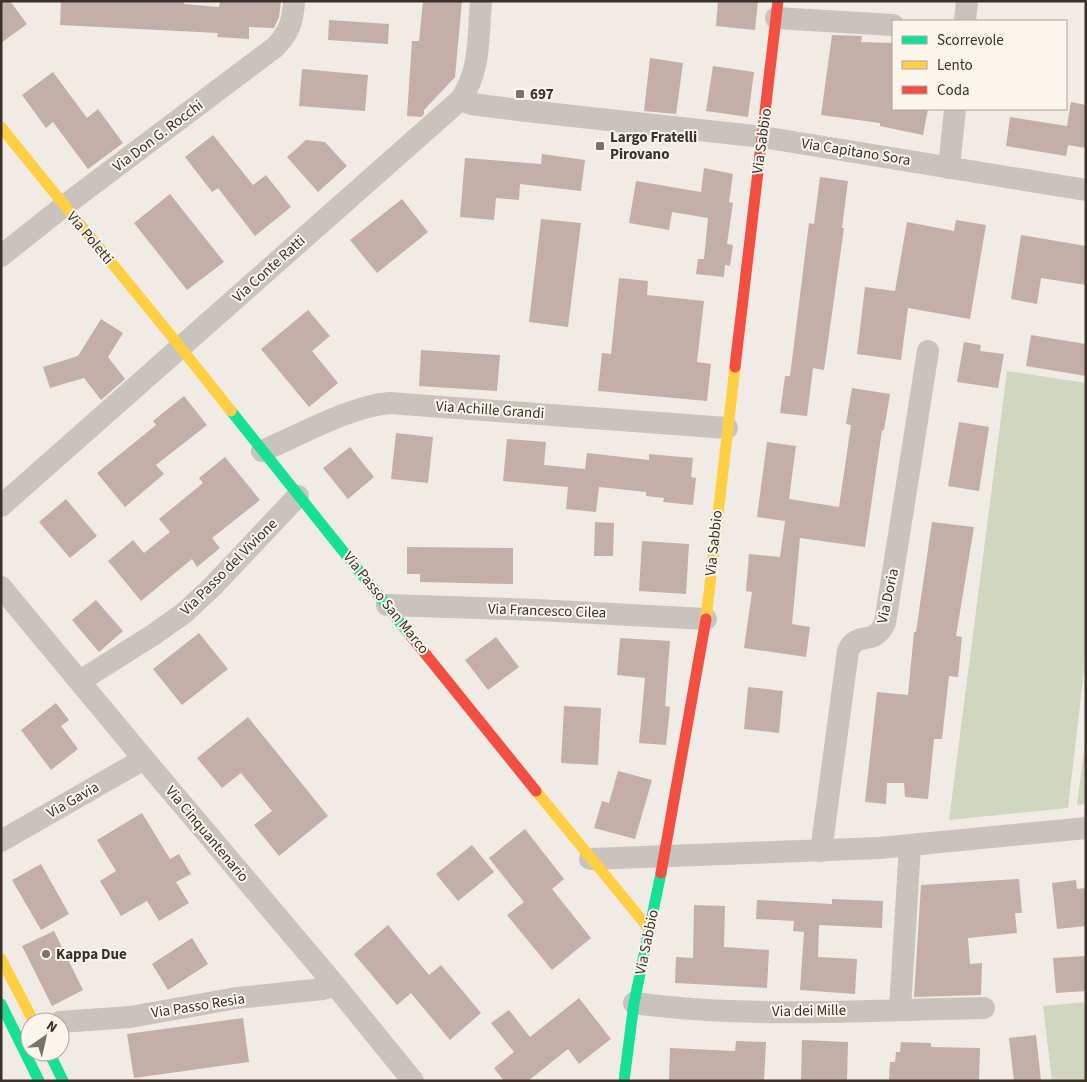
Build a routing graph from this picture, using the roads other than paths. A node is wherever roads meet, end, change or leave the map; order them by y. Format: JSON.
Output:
{"nodes":[{"id":1,"x":294,"y":1,"type":"edge"},
{"id":2,"x":481,"y":1,"type":"edge"},
{"id":3,"x":967,"y":1,"type":"edge"},
{"id":4,"x":777,"y":9,"type":"edge"},
{"id":5,"x":965,"y":20,"type":"edge"},
{"id":6,"x":892,"y":25,"type":"edge"},
{"id":7,"x":460,"y":100,"type":"junction"},
{"id":8,"x":956,"y":110,"type":"edge"},
{"id":9,"x":1,"y":127,"type":"edge"},
{"id":10,"x":763,"y":137,"type":"junction"},
{"id":11,"x":949,"y":168,"type":"junction"},
{"id":12,"x":1086,"y":190,"type":"edge"},
{"id":13,"x":64,"y":206,"type":"junction"},
{"id":14,"x":1,"y":256,"type":"edge"},
{"id":15,"x":181,"y":347,"type":"junction"},
{"id":16,"x":928,"y":351,"type":"dead end"},
{"id":17,"x":727,"y":428,"type":"junction"},
{"id":18,"x":262,"y":452,"type":"junction"},
{"id":19,"x":298,"y":496,"type":"junction"},
{"id":20,"x":1,"y":506,"type":"edge"},
{"id":21,"x":1,"y":587,"type":"edge"},
{"id":22,"x":387,"y":605,"type":"junction"},
{"id":23,"x":706,"y":619,"type":"junction"},
{"id":24,"x":80,"y":681,"type":"junction"},
{"id":25,"x":144,"y":759,"type":"junction"},
{"id":26,"x":1086,"y":828,"type":"edge"},
{"id":27,"x":1,"y":841,"type":"edge"},
{"id":28,"x":910,"y":846,"type":"junction"},
{"id":29,"x":821,"y":851,"type":"junction"},
{"id":30,"x":664,"y":856,"type":"junction"},
{"id":31,"x":590,"y":859,"type":"junction"},
{"id":32,"x":650,"y":930,"type":"junction"},
{"id":33,"x":1,"y":959,"type":"edge"},
{"id":34,"x":335,"y":985,"type":"junction"},
{"id":35,"x":634,"y":1003,"type":"junction"},
{"id":36,"x":1,"y":1004,"type":"edge"},
{"id":37,"x":984,"y":1008,"type":"dead end"},
{"id":38,"x":900,"y":1009,"type":"junction"},
{"id":39,"x":21,"y":1012,"type":"edge"},
{"id":40,"x":70,"y":1021,"type":"edge"},
{"id":41,"x":20,"y":1022,"type":"edge"},
{"id":42,"x":35,"y":1062,"type":"edge"},
{"id":43,"x":54,"y":1062,"type":"edge"},
{"id":44,"x":39,"y":1081,"type":"edge"},
{"id":45,"x":63,"y":1081,"type":"edge"},
{"id":46,"x":412,"y":1081,"type":"edge"},
{"id":47,"x":624,"y":1081,"type":"edge"}],
"edges":[{"from":1,"to":13,"type":"street","name":"Via Don G. Rocchi"},
{"from":2,"to":7,"type":"street","name":"Via Conte Ratti"},
{"from":3,"to":5,"type":"street"},
{"from":4,"to":6,"type":"street"},
{"from":4,"to":10,"type":"street","name":"Via Sabbio"},
{"from":7,"to":10,"type":"street"},
{"from":7,"to":15,"type":"street","name":"Via Conte Ratti"},
{"from":8,"to":11,"type":"street"},
{"from":9,"to":13,"type":"street","name":"Via Poletti"},
{"from":10,"to":11,"type":"street","name":"Via Capitano Sora"},
{"from":10,"to":17,"type":"street","name":"Via Sabbio"},
{"from":11,"to":12,"type":"street","name":"Via Capitano Sora"},
{"from":13,"to":14,"type":"street","name":"Via Don G. Rocchi"},
{"from":13,"to":15,"type":"street","name":"Via Poletti"},
{"from":15,"to":18,"type":"street","name":"Via Passo San Marco"},
{"from":15,"to":20,"type":"street","name":"Via Conte Ratti"},
{"from":16,"to":29,"type":"street","name":"Via Doria"},
{"from":17,"to":18,"type":"street","name":"Via Achille Grandi"},
{"from":17,"to":23,"type":"street","name":"Via Sabbio"},
{"from":18,"to":19,"type":"street","name":"Via Passo San Marco"},
{"from":19,"to":22,"type":"street","name":"Via Passo San Marco"},
{"from":19,"to":24,"type":"street","name":"Via Passo del Vivione"},
{"from":21,"to":24,"type":"street","name":"Via Cinquantenario"},
{"from":22,"to":23,"type":"street","name":"Via Francesco Cilea"},
{"from":22,"to":31,"type":"street","name":"Via Passo San Marco"},
{"from":23,"to":30,"type":"street","name":"Via Sabbio"},
{"from":24,"to":25,"type":"street","name":"Via Cinquantenario"},
{"from":25,"to":27,"type":"street","name":"Via Gavia"},
{"from":25,"to":34,"type":"street","name":"Via Cinquantenario"},
{"from":26,"to":28,"type":"street"},
{"from":28,"to":29,"type":"street"},
{"from":28,"to":38,"type":"street"},
{"from":29,"to":30,"type":"street"},
{"from":30,"to":31,"type":"street"},
{"from":30,"to":32,"type":"street","name":"Via Sabbio"},
{"from":31,"to":32,"type":"street","name":"Via Passo San Marco"},
{"from":32,"to":35,"type":"street","name":"Via Sabbio"},
{"from":33,"to":39,"type":"street"},
{"from":34,"to":40,"type":"street","name":"Via Passo Resia"},
{"from":34,"to":46,"type":"street","name":"Via Cinquantenario"},
{"from":35,"to":38,"type":"street","name":"Via dei Mille"},
{"from":35,"to":47,"type":"street","name":"Via Sabbio"},
{"from":36,"to":41,"type":"street"},
{"from":37,"to":38,"type":"street","name":"Via dei Mille"},
{"from":42,"to":44,"type":"street"},
{"from":43,"to":45,"type":"street"}]}
